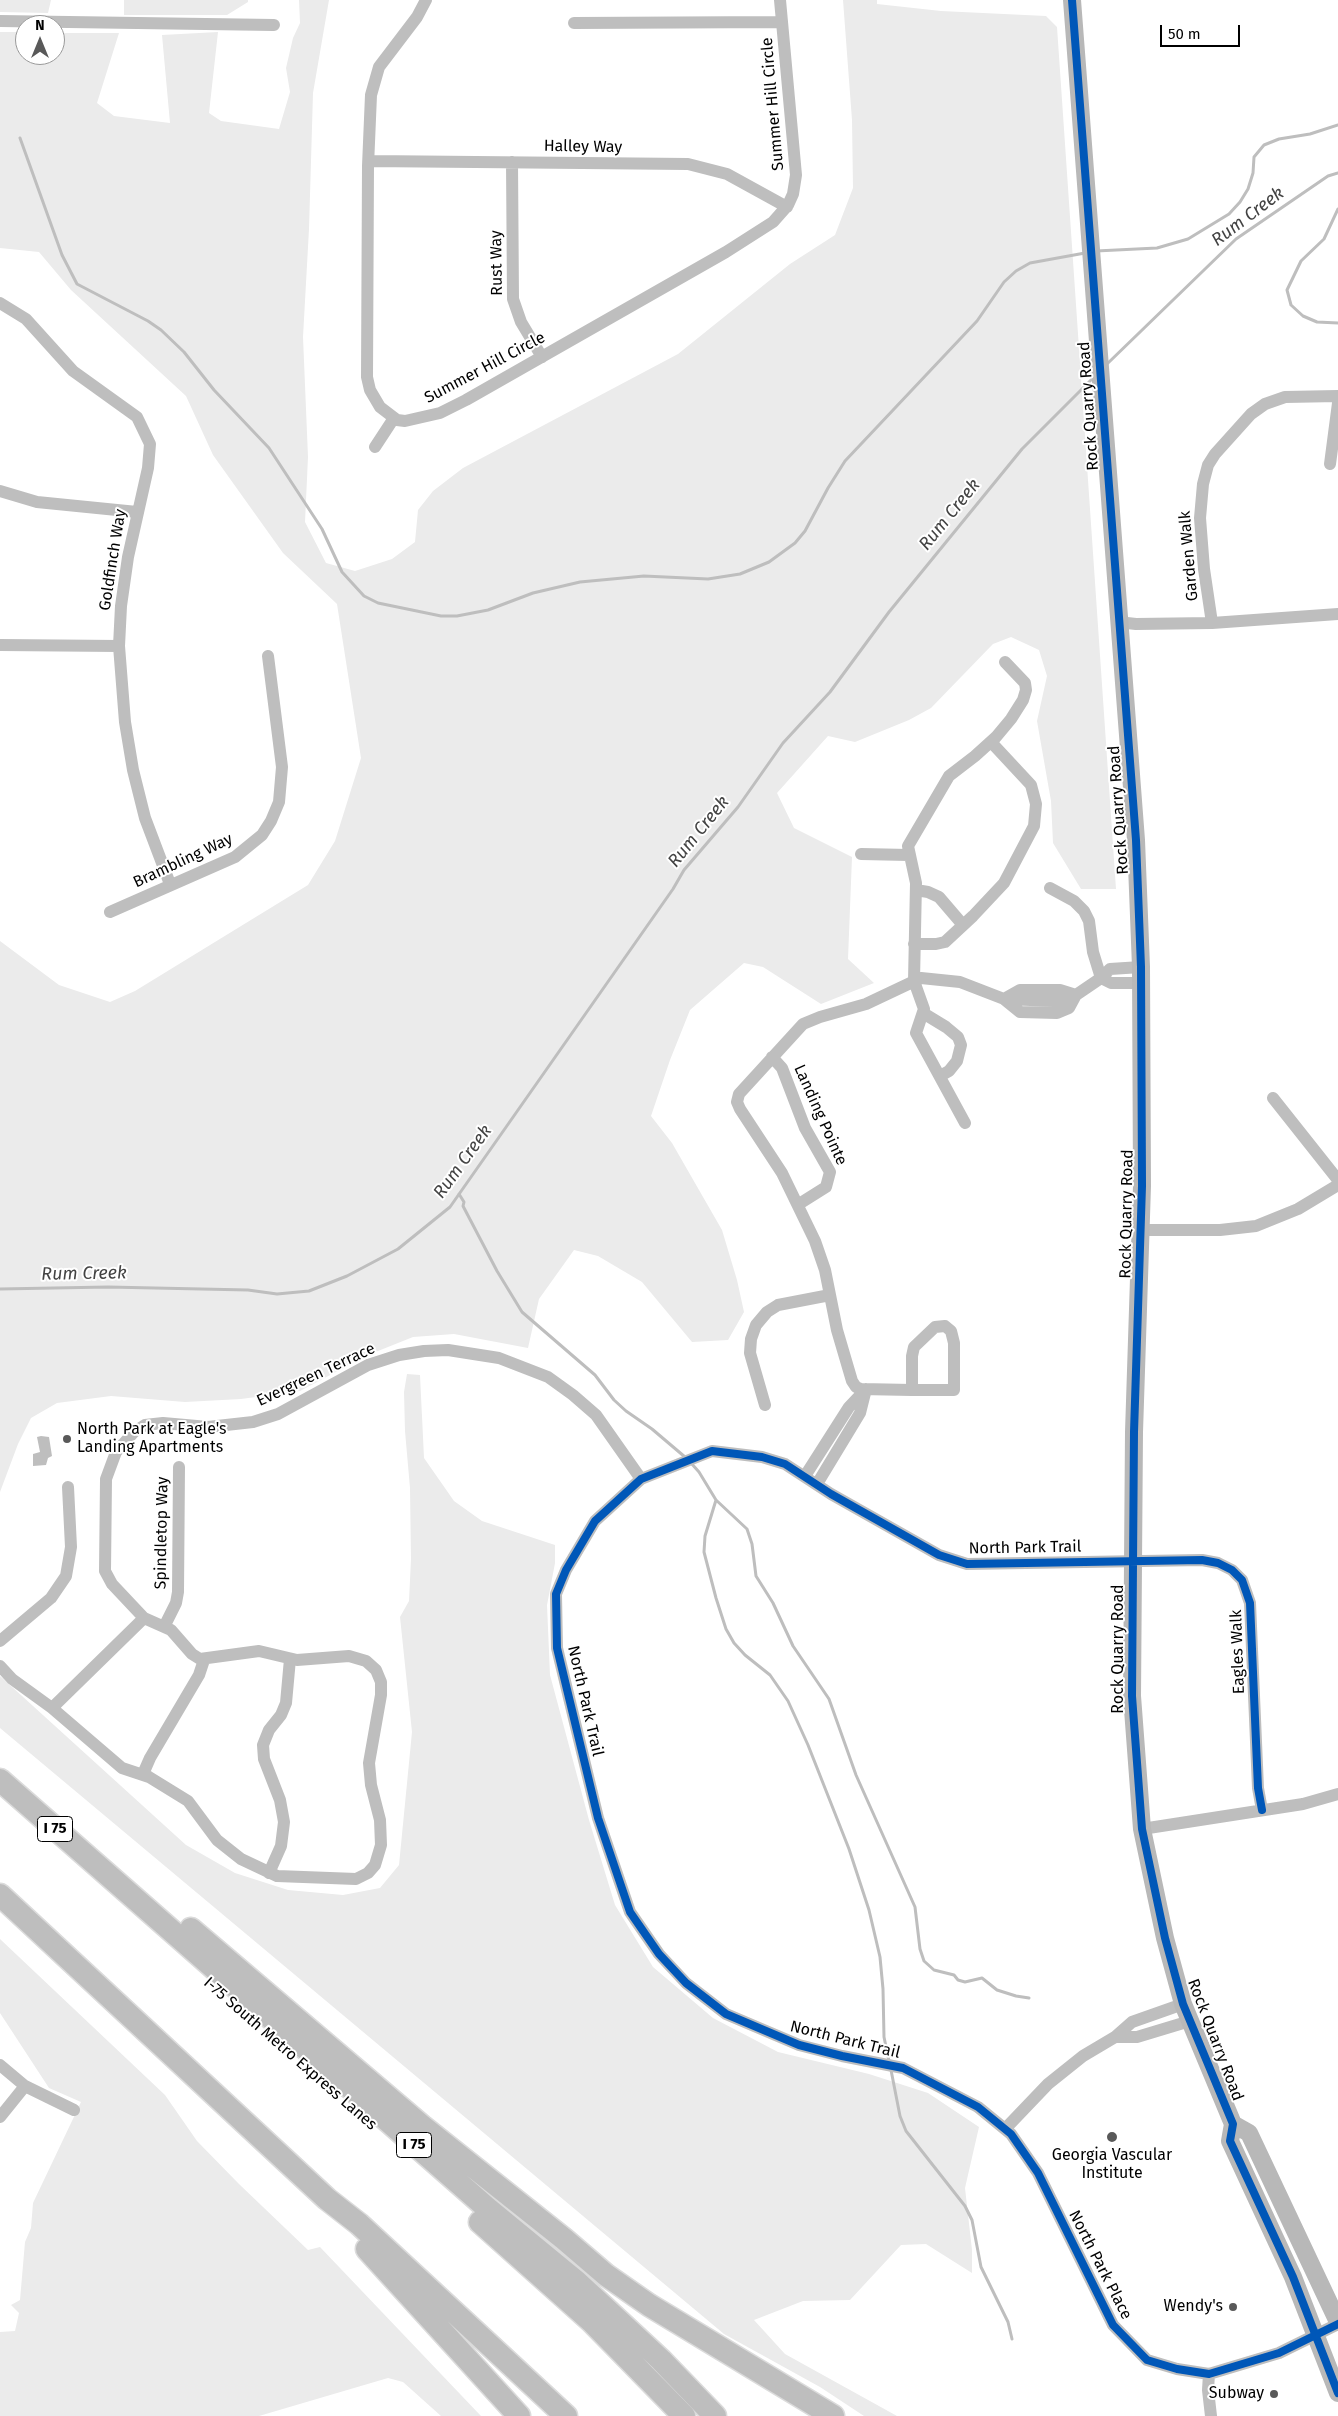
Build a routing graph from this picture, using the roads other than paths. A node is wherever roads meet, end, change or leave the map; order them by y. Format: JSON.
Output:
{"nodes":[{"id":1,"x":426,"y":0,"type":"edge"},
{"id":2,"x":780,"y":0,"type":"edge"},
{"id":3,"x":1072,"y":0,"type":"edge"},
{"id":4,"x":0,"y":21,"type":"edge"},
{"id":5,"x":782,"y":22,"type":"junction"},
{"id":6,"x":574,"y":23,"type":"dead end"},
{"id":7,"x":274,"y":25,"type":"dead end"},
{"id":8,"x":368,"y":161,"type":"junction"},
{"id":9,"x":512,"y":162,"type":"junction"},
{"id":10,"x":787,"y":207,"type":"junction"},
{"id":11,"x":0,"y":303,"type":"edge"},
{"id":12,"x":542,"y":357,"type":"junction"},
{"id":13,"x":1338,"y":396,"type":"edge"},
{"id":14,"x":1338,"y":403,"type":"edge"},
{"id":15,"x":394,"y":418,"type":"junction"},
{"id":16,"x":375,"y":447,"type":"dead end"},
{"id":17,"x":1330,"y":464,"type":"dead end"},
{"id":18,"x":0,"y":492,"type":"edge"},
{"id":19,"x":137,"y":512,"type":"junction"},
{"id":20,"x":1338,"y":614,"type":"edge"},
{"id":21,"x":1118,"y":622,"type":"junction"},
{"id":22,"x":1212,"y":623,"type":"junction"},
{"id":23,"x":0,"y":645,"type":"edge"},
{"id":24,"x":119,"y":646,"type":"junction"},
{"id":25,"x":268,"y":656,"type":"dead end"},
{"id":26,"x":1005,"y":662,"type":"dead end"},
{"id":27,"x":991,"y":742,"type":"junction"},
{"id":28,"x":861,"y":854,"type":"dead end"},
{"id":29,"x":909,"y":855,"type":"junction"},
{"id":30,"x":170,"y":884,"type":"junction"},
{"id":31,"x":1050,"y":888,"type":"dead end"},
{"id":32,"x":916,"y":890,"type":"junction"},
{"id":33,"x":110,"y":912,"type":"dead end"},
{"id":34,"x":963,"y":925,"type":"junction"},
{"id":35,"x":914,"y":944,"type":"junction"},
{"id":36,"x":1142,"y":975,"type":"junction"},
{"id":37,"x":1101,"y":978,"type":"junction"},
{"id":38,"x":914,"y":981,"type":"junction"},
{"id":39,"x":1076,"y":995,"type":"junction"},
{"id":40,"x":1004,"y":1000,"type":"junction"},
{"id":41,"x":923,"y":1013,"type":"junction"},
{"id":42,"x":772,"y":1057,"type":"junction"},
{"id":43,"x":940,"y":1076,"type":"junction"},
{"id":44,"x":1272,"y":1098,"type":"dead end"},
{"id":45,"x":965,"y":1123,"type":"dead end"},
{"id":46,"x":1338,"y":1180,"type":"edge"},
{"id":47,"x":1338,"y":1185,"type":"edge"},
{"id":48,"x":799,"y":1204,"type":"junction"},
{"id":49,"x":1140,"y":1230,"type":"junction"},
{"id":50,"x":830,"y":1294,"type":"junction"},
{"id":51,"x":866,"y":1389,"type":"junction"},
{"id":52,"x":912,"y":1390,"type":"junction"},
{"id":53,"x":765,"y":1405,"type":"dead end"},
{"id":54,"x":179,"y":1467,"type":"dead end"},
{"id":55,"x":805,"y":1476,"type":"junction"},
{"id":56,"x":641,"y":1479,"type":"junction"},
{"id":57,"x":817,"y":1484,"type":"junction"},
{"id":58,"x":68,"y":1487,"type":"dead end"},
{"id":59,"x":1133,"y":1562,"type":"junction"},
{"id":60,"x":144,"y":1618,"type":"junction"},
{"id":61,"x":164,"y":1626,"type":"junction"},
{"id":62,"x":0,"y":1641,"type":"edge"},
{"id":63,"x":290,"y":1659,"type":"junction"},
{"id":64,"x":204,"y":1660,"type":"junction"},
{"id":65,"x":0,"y":1666,"type":"edge"},
{"id":66,"x":52,"y":1708,"type":"junction"},
{"id":67,"x":143,"y":1774,"type":"junction"},
{"id":68,"x":0,"y":1780,"type":"edge"},
{"id":69,"x":1338,"y":1794,"type":"edge"},
{"id":70,"x":0,"y":1801,"type":"edge"},
{"id":71,"x":1262,"y":1810,"type":"junction"},
{"id":72,"x":1142,"y":1829,"type":"junction"},
{"id":73,"x":269,"y":1873,"type":"junction"},
{"id":74,"x":110,"y":1878,"type":"junction"},
{"id":75,"x":0,"y":1895,"type":"edge"},
{"id":76,"x":1183,"y":2004,"type":"junction"},
{"id":77,"x":1190,"y":2021,"type":"junction"},
{"id":78,"x":1115,"y":2038,"type":"junction"},
{"id":79,"x":0,"y":2066,"type":"edge"},
{"id":80,"x":25,"y":2086,"type":"junction"},
{"id":81,"x":74,"y":2110,"type":"dead end"},
{"id":82,"x":0,"y":2117,"type":"edge"},
{"id":83,"x":1233,"y":2124,"type":"junction"},
{"id":84,"x":1005,"y":2129,"type":"junction"},
{"id":85,"x":327,"y":2200,"type":"junction"},
{"id":86,"x":1338,"y":2323,"type":"edge"},
{"id":87,"x":1316,"y":2335,"type":"junction"},
{"id":88,"x":1209,"y":2374,"type":"junction"},
{"id":89,"x":1338,"y":2392,"type":"edge"},
{"id":90,"x":519,"y":2416,"type":"edge"},
{"id":91,"x":566,"y":2416,"type":"edge"},
{"id":92,"x":684,"y":2416,"type":"edge"},
{"id":93,"x":715,"y":2416,"type":"edge"},
{"id":94,"x":833,"y":2416,"type":"edge"},
{"id":95,"x":1211,"y":2416,"type":"edge"}],
"edges":[{"from":1,"to":8,"type":"street"},
{"from":2,"to":5,"type":"street","name":"Summer Hill Circle"},
{"from":3,"to":21,"type":"street","name":"Rock Quarry Road"},
{"from":4,"to":7,"type":"street"},
{"from":5,"to":6,"type":"street"},
{"from":5,"to":10,"type":"street","name":"Summer Hill Circle"},
{"from":8,"to":9,"type":"street","name":"Halley Way"},
{"from":8,"to":15,"type":"street"},
{"from":9,"to":10,"type":"street","name":"Halley Way"},
{"from":9,"to":12,"type":"street","name":"Rust Way"},
{"from":10,"to":12,"type":"street","name":"Summer Hill Circle"},
{"from":11,"to":19,"type":"street","name":"Goldfinch Way"},
{"from":12,"to":15,"type":"street","name":"Summer Hill Circle"},
{"from":13,"to":22,"type":"street","name":"Garden Walk"},
{"from":14,"to":17,"type":"street"},
{"from":15,"to":16,"type":"street"},
{"from":18,"to":19,"type":"street"},
{"from":19,"to":24,"type":"street","name":"Goldfinch Way"},
{"from":20,"to":22,"type":"street","name":"Garden Walk"},
{"from":21,"to":22,"type":"street","name":"Garden Walk"},
{"from":21,"to":36,"type":"street","name":"Rock Quarry Road"},
{"from":23,"to":24,"type":"street"},
{"from":24,"to":30,"type":"street","name":"Goldfinch Way"},
{"from":25,"to":30,"type":"street","name":"Brambling Way"},
{"from":26,"to":27,"type":"street"},
{"from":27,"to":29,"type":"street"},
{"from":27,"to":34,"type":"street"},
{"from":28,"to":29,"type":"street"},
{"from":29,"to":32,"type":"street"},
{"from":30,"to":33,"type":"street","name":"Brambling Way"},
{"from":31,"to":37,"type":"street"},
{"from":32,"to":34,"type":"street"},
{"from":32,"to":35,"type":"street"},
{"from":34,"to":35,"type":"street"},
{"from":35,"to":38,"type":"street"},
{"from":36,"to":37,"type":"street","name":"Landing Pointe"},
{"from":36,"to":49,"type":"street","name":"Rock Quarry Road"},
{"from":37,"to":39,"type":"street","name":"Landing Pointe"},
{"from":38,"to":40,"type":"street","name":"Landing Pointe"},
{"from":38,"to":41,"type":"street"},
{"from":38,"to":42,"type":"street","name":"Landing Pointe"},
{"from":39,"to":40,"type":"street"},
{"from":39,"to":40,"type":"street","name":"Landing Pointe"},
{"from":41,"to":43,"type":"street"},
{"from":41,"to":43,"type":"street"},
{"from":42,"to":48,"type":"street","name":"Landing Pointe"},
{"from":42,"to":48,"type":"street","name":"Landing Pointe"},
{"from":43,"to":45,"type":"street"},
{"from":44,"to":46,"type":"street"},
{"from":47,"to":49,"type":"street"},
{"from":48,"to":50,"type":"street","name":"Landing Pointe"},
{"from":49,"to":59,"type":"street","name":"Rock Quarry Road"},
{"from":50,"to":51,"type":"street","name":"Landing Pointe"},
{"from":50,"to":53,"type":"street"},
{"from":51,"to":52,"type":"street"},
{"from":51,"to":55,"type":"street"},
{"from":51,"to":57,"type":"street"},
{"from":52,"to":52,"type":"street"},
{"from":54,"to":61,"type":"street","name":"Spindletop Way"},
{"from":55,"to":56,"type":"street","name":"North Park Trail"},
{"from":55,"to":57,"type":"street","name":"North Park Trail"},
{"from":56,"to":60,"type":"street","name":"Evergreen Terrace"},
{"from":56,"to":84,"type":"street","name":"North Park Trail"},
{"from":57,"to":59,"type":"street","name":"North Park Trail"},
{"from":58,"to":62,"type":"street"},
{"from":59,"to":71,"type":"street","name":"Eagles Walk"},
{"from":59,"to":72,"type":"street","name":"Rock Quarry Road"},
{"from":60,"to":61,"type":"street"},
{"from":60,"to":66,"type":"street"},
{"from":61,"to":64,"type":"street"},
{"from":63,"to":64,"type":"street"},
{"from":63,"to":73,"type":"street"},
{"from":63,"to":73,"type":"street"},
{"from":64,"to":67,"type":"street"},
{"from":65,"to":66,"type":"street"},
{"from":66,"to":67,"type":"street"},
{"from":67,"to":73,"type":"street"},
{"from":68,"to":74,"type":"highway","number":"I 75"},
{"from":69,"to":71,"type":"street"},
{"from":70,"to":92,"type":"highway","name":"I-75 South Metro Express Lanes"},
{"from":71,"to":72,"type":"street"},
{"from":72,"to":76,"type":"street","name":"Rock Quarry Road"},
{"from":74,"to":93,"type":"highway","number":"I 75"},
{"from":74,"to":94,"type":"highway"},
{"from":75,"to":85,"type":"highway"},
{"from":76,"to":77,"type":"street","name":"Rock Quarry Road"},
{"from":76,"to":78,"type":"street"},
{"from":77,"to":78,"type":"street"},
{"from":77,"to":83,"type":"street","name":"Rock Quarry Road"},
{"from":78,"to":84,"type":"street"},
{"from":79,"to":80,"type":"street"},
{"from":80,"to":81,"type":"street"},
{"from":80,"to":82,"type":"street"},
{"from":83,"to":86,"type":"street","name":"Rock Quarry Road"},
{"from":83,"to":87,"type":"street","name":"Rock Quarry Road"},
{"from":84,"to":88,"type":"street","name":"North Park Place"},
{"from":85,"to":90,"type":"highway"},
{"from":85,"to":91,"type":"highway"},
{"from":86,"to":87,"type":"street","name":"North Park Place"},
{"from":87,"to":88,"type":"street","name":"North Park Place"},
{"from":87,"to":89,"type":"street","name":"Rock Quarry Road"},
{"from":88,"to":95,"type":"street"}]}
